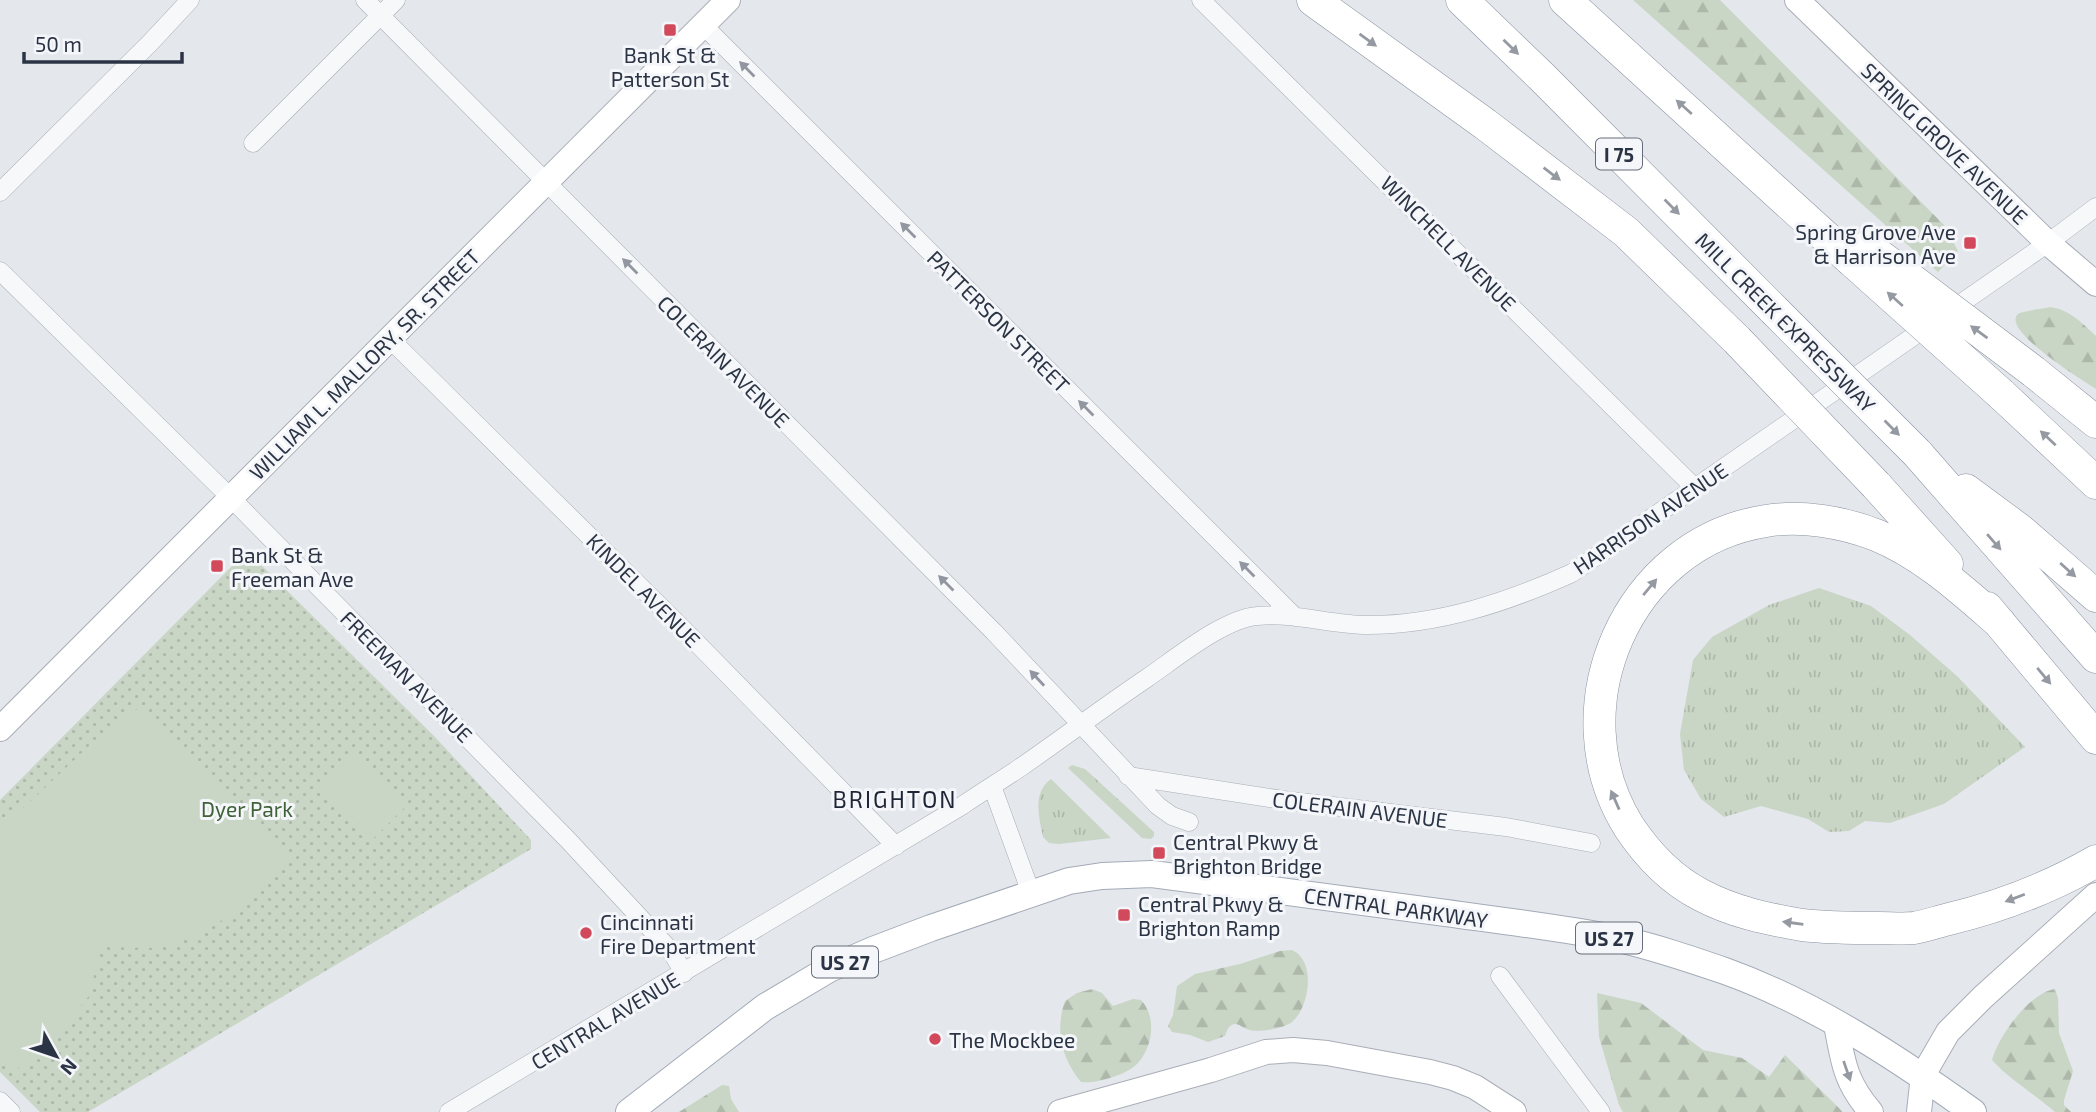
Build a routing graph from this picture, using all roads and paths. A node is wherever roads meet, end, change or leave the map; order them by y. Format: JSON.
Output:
{"nodes":[{"id":1,"x":190,"y":0,"type":"edge"},
{"id":2,"x":365,"y":0,"type":"edge"},
{"id":3,"x":396,"y":0,"type":"edge"},
{"id":4,"x":728,"y":0,"type":"edge"},
{"id":5,"x":1201,"y":0,"type":"edge"},
{"id":6,"x":1313,"y":0,"type":"edge"},
{"id":7,"x":1462,"y":0,"type":"edge"},
{"id":8,"x":1565,"y":0,"type":"edge"},
{"id":9,"x":1797,"y":0,"type":"edge"},
{"id":10,"x":381,"y":15,"type":"junction"},
{"id":11,"x":703,"y":25,"type":"junction"},
{"id":12,"x":253,"y":144,"type":"dead end"},
{"id":13,"x":546,"y":182,"type":"junction"},
{"id":14,"x":0,"y":192,"type":"edge"},
{"id":15,"x":2096,"y":207,"type":"edge"},
{"id":16,"x":2048,"y":243,"type":"junction"},
{"id":17,"x":1859,"y":253,"type":"junction"},
{"id":18,"x":0,"y":271,"type":"edge"},
{"id":19,"x":2096,"y":284,"type":"edge"},
{"id":20,"x":389,"y":338,"type":"junction"},
{"id":21,"x":2096,"y":422,"type":"edge"},
{"id":22,"x":1917,"y":453,"type":"junction"},
{"id":23,"x":2096,"y":483,"type":"edge"},
{"id":24,"x":1695,"y":488,"type":"junction"},
{"id":25,"x":230,"y":497,"type":"junction"},
{"id":26,"x":2096,"y":596,"type":"edge"},
{"id":27,"x":1295,"y":617,"type":"junction"},
{"id":28,"x":2000,"y":623,"type":"junction"},
{"id":29,"x":2096,"y":657,"type":"edge"},
{"id":30,"x":1080,"y":724,"type":"junction"},
{"id":31,"x":0,"y":729,"type":"edge"},
{"id":32,"x":2096,"y":738,"type":"edge"},
{"id":33,"x":1128,"y":776,"type":"junction"},
{"id":34,"x":992,"y":786,"type":"junction"},
{"id":35,"x":1189,"y":822,"type":"dead end"},
{"id":36,"x":1591,"y":843,"type":"dead end"},
{"id":37,"x":896,"y":846,"type":"junction"},
{"id":38,"x":2090,"y":876,"type":"edge"},
{"id":39,"x":1031,"y":893,"type":"junction"},
{"id":40,"x":684,"y":973,"type":"junction"},
{"id":41,"x":1500,"y":976,"type":"dead end"},
{"id":42,"x":1836,"y":1024,"type":"junction"},
{"id":43,"x":1923,"y":1075,"type":"junction"},
{"id":44,"x":0,"y":1101,"type":"edge"},
{"id":45,"x":11,"y":1112,"type":"edge"},
{"id":46,"x":449,"y":1112,"type":"edge"},
{"id":47,"x":629,"y":1112,"type":"edge"},
{"id":48,"x":1060,"y":1112,"type":"edge"},
{"id":49,"x":1514,"y":1112,"type":"edge"},
{"id":50,"x":1601,"y":1112,"type":"edge"},
{"id":51,"x":1871,"y":1112,"type":"edge"},
{"id":52,"x":1919,"y":1112,"type":"edge"},
{"id":53,"x":1973,"y":1112,"type":"edge"}],
"edges":[{"from":1,"to":14,"type":"street"},
{"from":2,"to":10,"type":"street","name":"COLERAIN AVENUE"},
{"from":3,"to":10,"type":"street"},
{"from":4,"to":11,"type":"street","name":"WILLIAM L. MALLORY, SR. STREET"},
{"from":5,"to":24,"type":"street","name":"WINCHELL AVENUE"},
{"from":6,"to":28,"type":"highway","one_way":true,"bridge":true},
{"from":7,"to":22,"type":"highway","name":"MILL CREEK EXPRESSWAY","number":"I 75","one_way":true,"bridge":true},
{"from":17,"to":8,"type":"highway","one_way":true},
{"from":9,"to":16,"type":"street","name":"SPRING GROVE AVENUE"},
{"from":10,"to":12,"type":"street"},
{"from":10,"to":13,"type":"street","name":"COLERAIN AVENUE"},
{"from":11,"to":13,"type":"street","name":"WILLIAM L. MALLORY, SR. STREET"},
{"from":27,"to":11,"type":"street","name":"PATTERSON STREET","one_way":true},
{"from":13,"to":20,"type":"street","name":"WILLIAM L. MALLORY, SR. STREET"},
{"from":30,"to":13,"type":"street","name":"COLERAIN AVENUE","one_way":true},
{"from":15,"to":16,"type":"street","name":"HARRISON AVENUE"},
{"from":16,"to":19,"type":"street","name":"SPRING GROVE AVENUE"},
{"from":16,"to":24,"type":"street","name":"HARRISON AVENUE"},
{"from":21,"to":17,"type":"highway","one_way":true,"bridge":true},
{"from":23,"to":17,"type":"highway","one_way":true,"bridge":true},
{"from":18,"to":25,"type":"street","name":"FREEMAN AVENUE"},
{"from":20,"to":25,"type":"street","name":"WILLIAM L. MALLORY, SR. STREET"},
{"from":20,"to":37,"type":"street","name":"KINDEL AVENUE"},
{"from":22,"to":26,"type":"highway","one_way":true},
{"from":22,"to":29,"type":"highway","name":"MILL CREEK EXPRESSWAY","number":"I 75","one_way":true},
{"from":24,"to":27,"type":"street","name":"HARRISON AVENUE"},
{"from":25,"to":31,"type":"street","name":"WILLIAM L. MALLORY, SR. STREET"},
{"from":25,"to":40,"type":"street","name":"FREEMAN AVENUE"},
{"from":27,"to":30,"type":"street","name":"HARRISON AVENUE"},
{"from":28,"to":32,"type":"highway","one_way":true},
{"from":38,"to":28,"type":"highway","one_way":true},
{"from":30,"to":33,"type":"street","name":"COLERAIN AVENUE"},
{"from":30,"to":34,"type":"street","name":"CENTRAL AVENUE"},
{"from":33,"to":35,"type":"street","name":"COLERAIN AVENUE"},
{"from":33,"to":36,"type":"street","name":"COLERAIN AVENUE"},
{"from":34,"to":37,"type":"street","name":"CENTRAL AVENUE"},
{"from":34,"to":39,"type":"street"},
{"from":37,"to":40,"type":"street","name":"CENTRAL AVENUE"},
{"from":38,"to":43,"type":"street"},
{"from":39,"to":42,"type":"main road","name":"CENTRAL PARKWAY","number":"US 27"},
{"from":39,"to":47,"type":"main road","name":"CENTRAL PARKWAY","number":"US 27"},
{"from":40,"to":46,"type":"street","name":"CENTRAL AVENUE"},
{"from":41,"to":50,"type":"street"},
{"from":42,"to":43,"type":"main road","name":"CENTRAL PARKWAY","number":"US 27"},
{"from":42,"to":51,"type":"street","one_way":true},
{"from":43,"to":52,"type":"street"},
{"from":43,"to":53,"type":"main road","name":"CENTRAL PARKWAY","number":"US 27"},
{"from":44,"to":45,"type":"street"},
{"from":48,"to":49,"type":"street"}]}
